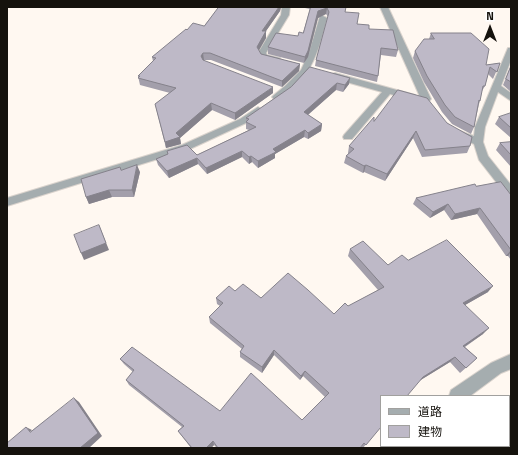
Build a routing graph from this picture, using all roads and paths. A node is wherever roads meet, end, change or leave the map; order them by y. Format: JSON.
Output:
{"nodes":[{"id":1,"x":286,"y":7,"type":"edge"},
{"id":2,"x":384,"y":7,"type":"edge"},
{"id":3,"x":323,"y":18,"type":"edge"},
{"id":4,"x":510,"y":58,"type":"edge"},
{"id":5,"x":286,"y":62,"type":"edge"},
{"id":6,"x":311,"y":69,"type":"junction"},
{"id":7,"x":496,"y":86,"type":"junction"},
{"id":8,"x":388,"y":91,"type":"junction"},
{"id":9,"x":511,"y":98,"type":"edge"},
{"id":10,"x":448,"y":127,"type":"edge"},
{"id":11,"x":348,"y":137,"type":"dead end"},
{"id":12,"x":478,"y":142,"type":"junction"},
{"id":13,"x":511,"y":193,"type":"edge"},
{"id":14,"x":7,"y":202,"type":"edge"},
{"id":15,"x":511,"y":361,"type":"edge"},
{"id":16,"x":458,"y":395,"type":"edge"}],
"edges":[{"from":1,"to":5,"type":"street"},
{"from":2,"to":8,"type":"street"},
{"from":3,"to":6,"type":"street"},
{"from":4,"to":7,"type":"street"},
{"from":6,"to":8,"type":"street"},
{"from":6,"to":14,"type":"street"},
{"from":7,"to":9,"type":"street"},
{"from":7,"to":12,"type":"street"},
{"from":8,"to":11,"type":"street"},
{"from":10,"to":12,"type":"street"},
{"from":12,"to":13,"type":"street"},
{"from":15,"to":16,"type":"street"}]}
